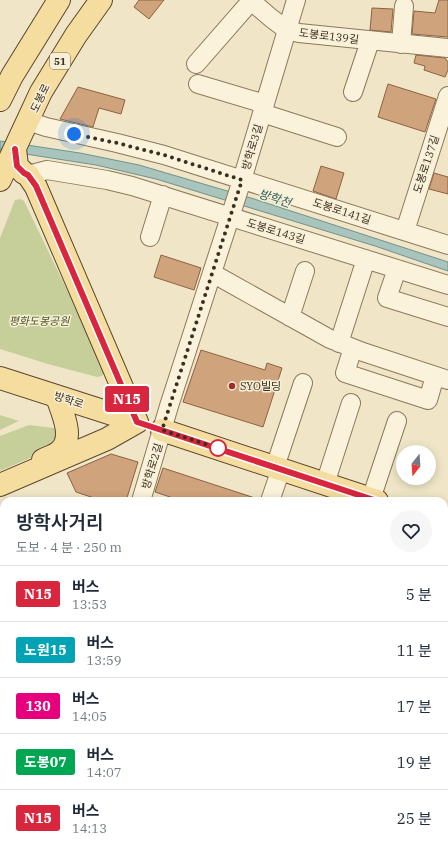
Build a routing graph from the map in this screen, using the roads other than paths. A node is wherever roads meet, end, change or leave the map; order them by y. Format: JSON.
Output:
{"nodes":[{"id":1,"x":59,"y":0,"type":"edge"},
{"id":2,"x":101,"y":0,"type":"edge"},
{"id":3,"x":251,"y":0,"type":"edge"},
{"id":4,"x":296,"y":0,"type":"edge"},
{"id":5,"x":404,"y":6,"type":"dead end"},
{"id":6,"x":287,"y":30,"type":"junction"},
{"id":7,"x":370,"y":41,"type":"junction"},
{"id":8,"x":401,"y":44,"type":"junction"},
{"id":9,"x":448,"y":48,"type":"edge"},
{"id":10,"x":196,"y":64,"type":"dead end"},
{"id":11,"x":198,"y":84,"type":"dead end"},
{"id":12,"x":353,"y":92,"type":"dead end"},
{"id":13,"x":448,"y":96,"type":"edge"},
{"id":14,"x":0,"y":100,"type":"edge"},
{"id":15,"x":263,"y":108,"type":"junction"},
{"id":16,"x":27,"y":124,"type":"junction"},
{"id":17,"x":337,"y":137,"type":"dead end"},
{"id":18,"x":7,"y":165,"type":"edge"},
{"id":19,"x":28,"y":175,"type":"junction"},
{"id":20,"x":242,"y":180,"type":"junction"},
{"id":21,"x":163,"y":195,"type":"junction"},
{"id":22,"x":230,"y":216,"type":"junction"},
{"id":23,"x":405,"y":231,"type":"junction"},
{"id":24,"x":150,"y":237,"type":"dead end"},
{"id":25,"x":448,"y":245,"type":"edge"},
{"id":26,"x":366,"y":259,"type":"junction"},
{"id":27,"x":397,"y":269,"type":"junction"},
{"id":28,"x":305,"y":271,"type":"dead end"},
{"id":29,"x":212,"y":273,"type":"junction"},
{"id":30,"x":448,"y":285,"type":"edge"},
{"id":31,"x":290,"y":317,"type":"junction"},
{"id":32,"x":448,"y":317,"type":"edge"},
{"id":33,"x":346,"y":345,"type":"junction"},
{"id":34,"x":0,"y":378,"type":"edge"},
{"id":35,"x":442,"y":378,"type":"edge"},
{"id":36,"x":303,"y":383,"type":"dead end"},
{"id":37,"x":57,"y":397,"type":"junction"},
{"id":38,"x":351,"y":403,"type":"dead end"},
{"id":39,"x":397,"y":421,"type":"dead end"},
{"id":40,"x":137,"y":422,"type":"junction"},
{"id":41,"x":162,"y":430,"type":"junction"},
{"id":42,"x":278,"y":468,"type":"junction"},
{"id":43,"x":0,"y":479,"type":"edge"},
{"id":44,"x":0,"y":485,"type":"edge"},
{"id":45,"x":335,"y":491,"type":"edge"},
{"id":46,"x":142,"y":497,"type":"edge"},
{"id":47,"x":271,"y":497,"type":"edge"},
{"id":48,"x":361,"y":497,"type":"edge"},
{"id":49,"x":375,"y":497,"type":"edge"}],
"edges":[{"from":1,"to":14,"type":"main road"},
{"from":2,"to":16,"type":"main road","name":"도봉로","number":"51"},
{"from":3,"to":6,"type":"street","name":"도봉로139길"},
{"from":3,"to":10,"type":"street","name":"도봉로139길"},
{"from":4,"to":6,"type":"street","name":"방학로3길"},
{"from":5,"to":8,"type":"street"},
{"from":6,"to":7,"type":"street","name":"도봉로139길"},
{"from":6,"to":15,"type":"street","name":"방학로3길"},
{"from":7,"to":8,"type":"street","name":"도봉로139길"},
{"from":7,"to":12,"type":"street","name":"도봉로139길"},
{"from":8,"to":9,"type":"street","name":"도봉로139길"},
{"from":11,"to":15,"type":"street","name":"방학로3길"},
{"from":13,"to":23,"type":"street","name":"도봉로137길"},
{"from":15,"to":17,"type":"street","name":"방학로3길"},
{"from":15,"to":20,"type":"street","name":"방학로3길"},
{"from":16,"to":18,"type":"main road","name":"도봉로","number":"51"},
{"from":16,"to":20,"type":"street","name":"도봉로141길"},
{"from":18,"to":19,"type":"main road"},
{"from":19,"to":21,"type":"street","name":"도봉로143길"},
{"from":19,"to":40,"type":"main road"},
{"from":20,"to":22,"type":"street","name":"방학로3길"},
{"from":20,"to":23,"type":"street","name":"도봉로141길"},
{"from":21,"to":22,"type":"street","name":"도봉로143길"},
{"from":21,"to":24,"type":"street"},
{"from":22,"to":26,"type":"street","name":"도봉로143길"},
{"from":22,"to":29,"type":"street","name":"방학로3길"},
{"from":23,"to":25,"type":"street","name":"도봉로141길"},
{"from":26,"to":27,"type":"street","name":"도봉로143길"},
{"from":26,"to":33,"type":"street"},
{"from":27,"to":30,"type":"street","name":"도봉로143길"},
{"from":27,"to":32,"type":"street"},
{"from":28,"to":31,"type":"street"},
{"from":29,"to":31,"type":"street"},
{"from":29,"to":41,"type":"street","name":"방학로3길"},
{"from":31,"to":33,"type":"street"},
{"from":33,"to":35,"type":"street"},
{"from":33,"to":35,"type":"street"},
{"from":34,"to":37,"type":"main road","name":"방학로"},
{"from":36,"to":42,"type":"street"},
{"from":37,"to":40,"type":"main road","name":"방학로"},
{"from":37,"to":43,"type":"main road"},
{"from":38,"to":45,"type":"street"},
{"from":39,"to":49,"type":"street","name":"방학로"},
{"from":40,"to":41,"type":"street","name":"방학로"},
{"from":40,"to":44,"type":"main road"},
{"from":41,"to":42,"type":"main road","name":"방학로"},
{"from":41,"to":46,"type":"street","name":"방학로2길"},
{"from":42,"to":45,"type":"main road","name":"방학로"},
{"from":42,"to":47,"type":"street"},
{"from":45,"to":48,"type":"main road","name":"방학로"}]}
